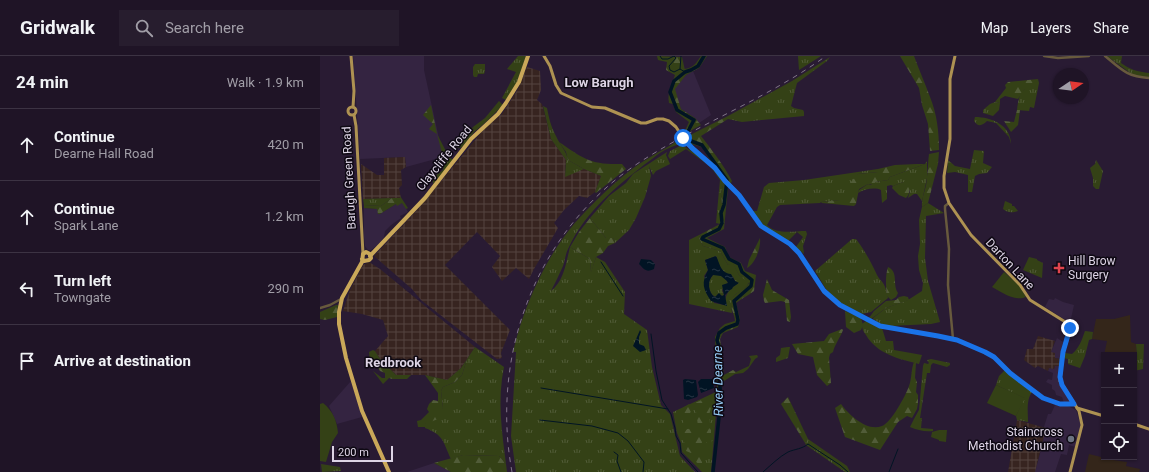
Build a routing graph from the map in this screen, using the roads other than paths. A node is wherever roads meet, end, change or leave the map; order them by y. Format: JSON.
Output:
{"nodes":[{"id":1,"x":352,"y":56,"type":"edge"},
{"id":2,"x":528,"y":56,"type":"edge"},
{"id":3,"x":544,"y":56,"type":"edge"},
{"id":4,"x":955,"y":56,"type":"edge"},
{"id":5,"x":1044,"y":56,"type":"edge"},
{"id":6,"x":1089,"y":56,"type":"edge"},
{"id":7,"x":1105,"y":56,"type":"edge"},
{"id":8,"x":1149,"y":78,"type":"edge"},
{"id":9,"x":353,"y":107,"type":"junction"},
{"id":10,"x":354,"y":115,"type":"junction"},
{"id":11,"x":949,"y":203,"type":"junction"},
{"id":12,"x":366,"y":256,"type":"junction"},
{"id":13,"x":342,"y":298,"type":"junction"},
{"id":14,"x":320,"y":308,"type":"edge"},
{"id":15,"x":953,"y":339,"type":"junction"},
{"id":16,"x":1074,"y":404,"type":"junction"},
{"id":17,"x":1077,"y":408,"type":"junction"},
{"id":18,"x":1086,"y":410,"type":"junction"},
{"id":19,"x":1080,"y":414,"type":"junction"},
{"id":20,"x":1101,"y":415,"type":"edge"},
{"id":21,"x":1137,"y":425,"type":"edge"},
{"id":22,"x":1149,"y":429,"type":"edge"},
{"id":23,"x":389,"y":472,"type":"edge"},
{"id":24,"x":1070,"y":472,"type":"edge"}],
"edges":[{"from":1,"to":9,"type":"main road","name":"Barugh Green Road"},
{"from":2,"to":12,"type":"highway","name":"Claycliffe Road"},
{"from":3,"to":15,"type":"main road"},
{"from":4,"to":11,"type":"main road","name":"Darton Lane"},
{"from":5,"to":6,"type":"street"},
{"from":7,"to":8,"type":"street"},
{"from":9,"to":10,"type":"main road","name":"Barugh Green Road"},
{"from":9,"to":10,"type":"main road","name":"Barugh Green Road"},
{"from":10,"to":12,"type":"main road","name":"Barugh Green Road"},
{"from":11,"to":15,"type":"street","name":"Darton Lane"},
{"from":11,"to":16,"type":"main road","name":"Darton Lane"},
{"from":12,"to":13,"type":"highway","name":"Barugh Green Road"},
{"from":13,"to":14,"type":"street"},
{"from":13,"to":23,"type":"highway"},
{"from":15,"to":16,"type":"main road"},
{"from":16,"to":17,"type":"main road"},
{"from":17,"to":18,"type":"main road"},
{"from":17,"to":19,"type":"main road"},
{"from":18,"to":19,"type":"main road"},
{"from":18,"to":20,"type":"main road"},
{"from":19,"to":24,"type":"main road"},
{"from":21,"to":22,"type":"main road"}]}
